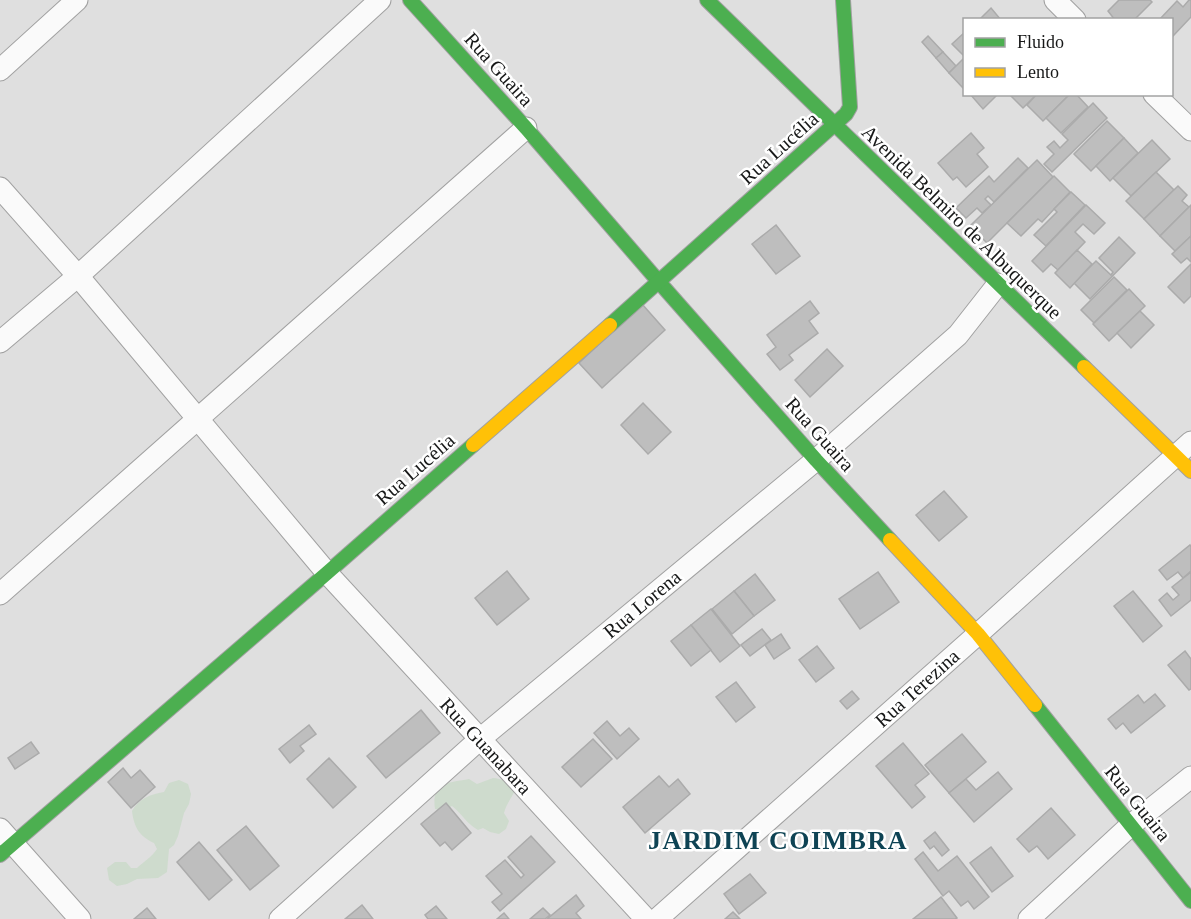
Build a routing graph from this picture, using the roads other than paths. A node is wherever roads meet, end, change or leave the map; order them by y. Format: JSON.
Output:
{"nodes":[{"id":1,"x":77,"y":0,"type":"edge"},
{"id":2,"x":380,"y":0,"type":"edge"},
{"id":3,"x":410,"y":0,"type":"edge"},
{"id":4,"x":707,"y":0,"type":"edge"},
{"id":5,"x":843,"y":0,"type":"edge"},
{"id":6,"x":1055,"y":0,"type":"edge"},
{"id":7,"x":1074,"y":18,"type":"edge"},
{"id":8,"x":0,"y":70,"type":"edge"},
{"id":9,"x":1156,"y":96,"type":"edge"},
{"id":10,"x":834,"y":125,"type":"junction"},
{"id":11,"x":526,"y":128,"type":"junction"},
{"id":12,"x":1191,"y":130,"type":"edge"},
{"id":13,"x":0,"y":188,"type":"edge"},
{"id":14,"x":78,"y":276,"type":"junction"},
{"id":15,"x":659,"y":282,"type":"junction"},
{"id":16,"x":998,"y":284,"type":"junction"},
{"id":17,"x":0,"y":342,"type":"edge"},
{"id":18,"x":198,"y":419,"type":"junction"},
{"id":19,"x":1183,"y":448,"type":"edge"},
{"id":20,"x":816,"y":460,"type":"junction"},
{"id":21,"x":1191,"y":471,"type":"edge"},
{"id":22,"x":327,"y":573,"type":"junction"},
{"id":23,"x":0,"y":594,"type":"edge"},
{"id":24,"x":978,"y":634,"type":"junction"},
{"id":25,"x":480,"y":739,"type":"junction"},
{"id":26,"x":1191,"y":777,"type":"edge"},
{"id":27,"x":1131,"y":825,"type":"junction"},
{"id":28,"x":4,"y":842,"type":"edge"},
{"id":29,"x":1191,"y":901,"type":"edge"},
{"id":30,"x":80,"y":919,"type":"edge"},
{"id":31,"x":280,"y":919,"type":"edge"},
{"id":32,"x":646,"y":919,"type":"edge"},
{"id":33,"x":657,"y":919,"type":"edge"},
{"id":34,"x":1029,"y":919,"type":"edge"}],
"edges":[{"from":1,"to":8,"type":"street"},
{"from":2,"to":14,"type":"street"},
{"from":3,"to":11,"type":"street","name":"Rua Guaira"},
{"from":4,"to":10,"type":"street","name":"Avenida Belmiro de Albuquerque"},
{"from":5,"to":10,"type":"street","name":"Rua Lucélia"},
{"from":6,"to":7,"type":"street"},
{"from":9,"to":12,"type":"street"},
{"from":10,"to":15,"type":"street","name":"Rua Lucélia"},
{"from":10,"to":16,"type":"street","name":"Avenida Belmiro de Albuquerque"},
{"from":11,"to":15,"type":"street","name":"Rua Guaira"},
{"from":11,"to":18,"type":"street"},
{"from":13,"to":14,"type":"street","name":"Rua Guanabara"},
{"from":14,"to":17,"type":"street"},
{"from":14,"to":18,"type":"street","name":"Rua Guanabara"},
{"from":15,"to":20,"type":"street","name":"Rua Guaira"},
{"from":15,"to":22,"type":"street","name":"Rua Lucélia"},
{"from":16,"to":19,"type":"street","name":"Avenida Belmiro de Albuquerque"},
{"from":16,"to":20,"type":"street","name":"Rua Lorena"},
{"from":18,"to":22,"type":"street","name":"Rua Guanabara"},
{"from":18,"to":23,"type":"street"},
{"from":19,"to":21,"type":"street","name":"Avenida Belmiro de Albuquerque"},
{"from":19,"to":24,"type":"street","name":"Rua Terezina"},
{"from":20,"to":24,"type":"street","name":"Rua Guaira"},
{"from":20,"to":25,"type":"street","name":"Rua Lorena"},
{"from":22,"to":25,"type":"street","name":"Rua Guanabara"},
{"from":22,"to":28,"type":"street","name":"Rua Lucélia"},
{"from":24,"to":27,"type":"street","name":"Rua Guaira"},
{"from":24,"to":33,"type":"street","name":"Rua Terezina"},
{"from":25,"to":31,"type":"street","name":"Rua Lorena"},
{"from":25,"to":32,"type":"street","name":"Rua Guanabara"},
{"from":26,"to":27,"type":"street"},
{"from":27,"to":29,"type":"street","name":"Rua Guaira"},
{"from":27,"to":34,"type":"street"},
{"from":28,"to":30,"type":"street"}]}
